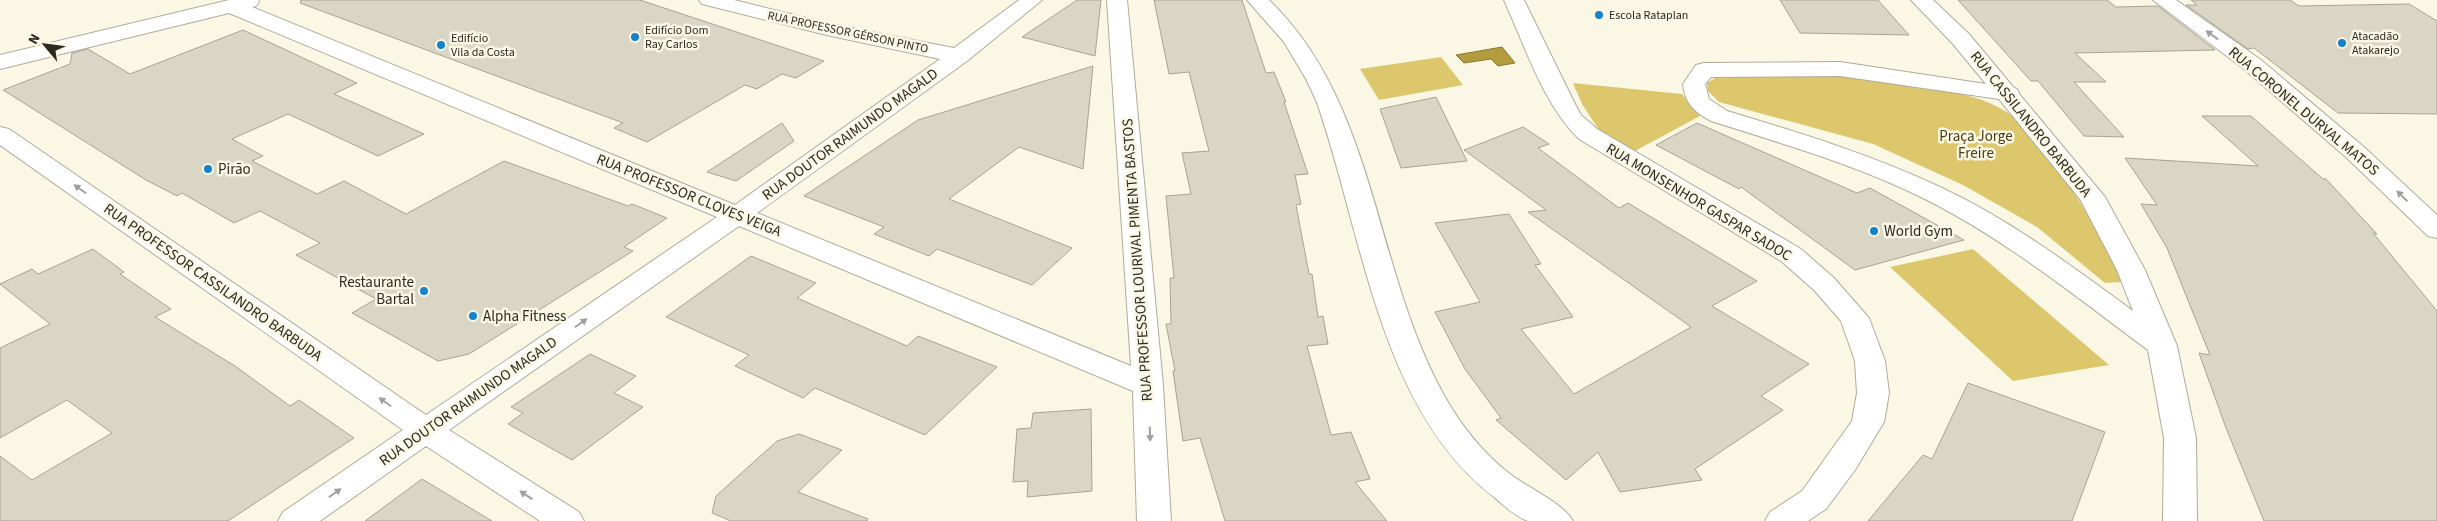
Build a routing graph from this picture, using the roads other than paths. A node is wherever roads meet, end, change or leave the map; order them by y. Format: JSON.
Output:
{"nodes":[{"id":1,"x":260,"y":0,"type":"edge"},
{"id":2,"x":708,"y":0,"type":"edge"},
{"id":3,"x":1032,"y":0,"type":"edge"},
{"id":4,"x":1117,"y":0,"type":"edge"},
{"id":5,"x":1257,"y":0,"type":"edge"},
{"id":6,"x":1514,"y":0,"type":"edge"},
{"id":7,"x":1921,"y":0,"type":"edge"},
{"id":8,"x":2163,"y":0,"type":"edge"},
{"id":9,"x":230,"y":6,"type":"junction"},
{"id":10,"x":959,"y":56,"type":"junction"},
{"id":11,"x":0,"y":62,"type":"edge"},
{"id":12,"x":2008,"y":94,"type":"junction"},
{"id":13,"x":0,"y":134,"type":"edge"},
{"id":14,"x":738,"y":215,"type":"junction"},
{"id":15,"x":2437,"y":230,"type":"edge"},
{"id":16,"x":2162,"y":346,"type":"junction"},
{"id":17,"x":1148,"y":386,"type":"junction"},
{"id":18,"x":425,"y":430,"type":"junction"},
{"id":19,"x":295,"y":521,"type":"edge"},
{"id":20,"x":567,"y":521,"type":"edge"},
{"id":21,"x":1154,"y":521,"type":"edge"},
{"id":22,"x":1556,"y":521,"type":"edge"},
{"id":23,"x":1782,"y":521,"type":"edge"},
{"id":24,"x":2180,"y":521,"type":"edge"}],
"edges":[{"from":1,"to":9,"type":"street"},
{"from":2,"to":10,"type":"street","name":"RUA PROFESSOR GÉRSON PINTO"},
{"from":3,"to":10,"type":"street","name":"RUA DOUTOR RAIMUNDO MAGALD"},
{"from":4,"to":17,"type":"street","name":"RUA PROFESSOR LOURIVAL PIMENTA BASTOS"},
{"from":5,"to":22,"type":"street"},
{"from":6,"to":23,"type":"street","name":"RUA MONSENHOR GASPAR SADOC"},
{"from":7,"to":12,"type":"street","name":"RUA CASSILANDRO BARBUDA"},
{"from":15,"to":8,"type":"street","name":"RUA CORONEL DURVAL MATOS","one_way":true},
{"from":9,"to":11,"type":"street"},
{"from":9,"to":14,"type":"street","name":"RUA PROFESSOR CLOVES VEIGA"},
{"from":10,"to":14,"type":"street","name":"RUA DOUTOR RAIMUNDO MAGALD"},
{"from":12,"to":16,"type":"street","name":"RUA CASSILANDRO BARBUDA"},
{"from":12,"to":16,"type":"street"},
{"from":18,"to":13,"type":"street","name":"RUA PROFESSOR CASSILANDRO BARBUDA","one_way":true},
{"from":14,"to":17,"type":"street","name":"RUA PROFESSOR CLOVES VEIGA"},
{"from":18,"to":14,"type":"street","name":"RUA DOUTOR RAIMUNDO MAGALD","one_way":true},
{"from":16,"to":24,"type":"street","name":"RUA CASSILANDRO BARBUDA"},
{"from":17,"to":21,"type":"street","name":"RUA PROFESSOR LOURIVAL PIMENTA BASTOS","one_way":true},
{"from":19,"to":18,"type":"street","name":"RUA DOUTOR RAIMUNDO MAGALD","one_way":true},
{"from":20,"to":18,"type":"street","one_way":true}]}
